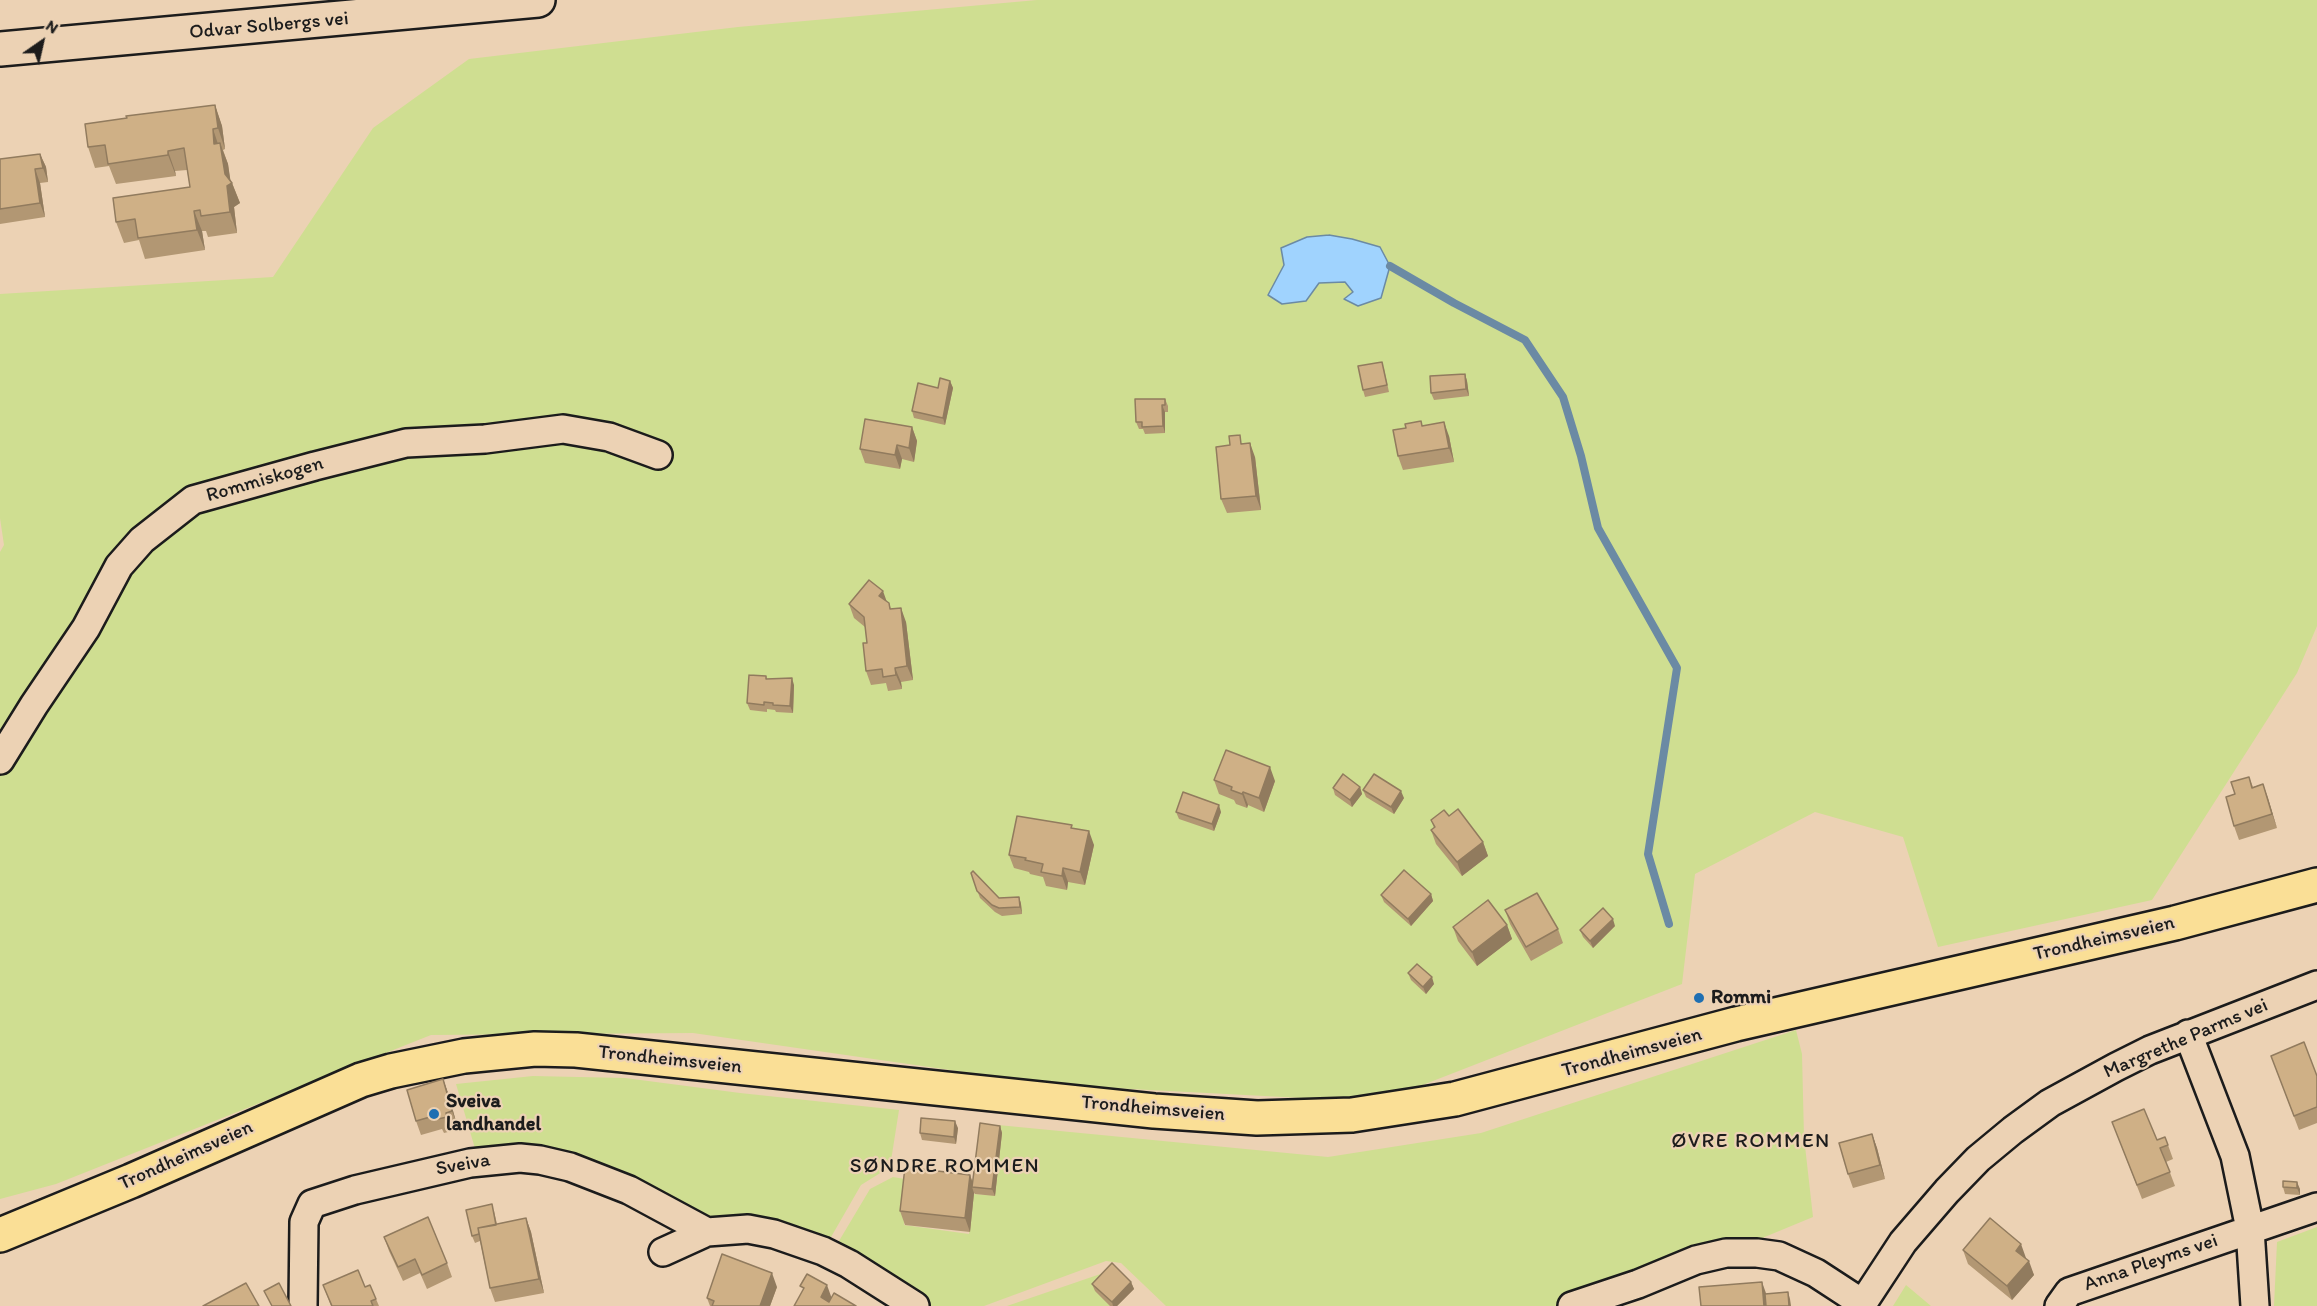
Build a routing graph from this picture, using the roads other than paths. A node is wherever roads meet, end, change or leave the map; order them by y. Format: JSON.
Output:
{"nodes":[{"id":1,"x":538,"y":0,"type":"edge"},
{"id":2,"x":0,"y":49,"type":"edge"},
{"id":3,"x":658,"y":455,"type":"dead end"},
{"id":4,"x":0,"y":760,"type":"edge"},
{"id":5,"x":2317,"y":885,"type":"edge"},
{"id":6,"x":2317,"y":985,"type":"edge"},
{"id":7,"x":2188,"y":1034,"type":"junction"},
{"id":8,"x":2317,"y":1207,"type":"edge"},
{"id":9,"x":2250,"y":1229,"type":"junction"},
{"id":10,"x":706,"y":1232,"type":"junction"},
{"id":11,"x":0,"y":1235,"type":"edge"},
{"id":12,"x":663,"y":1252,"type":"dead end"},
{"id":13,"x":1862,"y":1304,"type":"edge"},
{"id":14,"x":303,"y":1306,"type":"edge"},
{"id":15,"x":915,"y":1306,"type":"edge"},
{"id":16,"x":1572,"y":1306,"type":"edge"},
{"id":17,"x":2059,"y":1306,"type":"edge"},
{"id":18,"x":2255,"y":1306,"type":"edge"}],
"edges":[{"from":1,"to":2,"type":"street","name":"Odvar Solbergs vei"},
{"from":3,"to":4,"type":"street","name":"Rommiskogen"},
{"from":5,"to":11,"type":"highway","name":"Trondheimsveien"},
{"from":6,"to":7,"type":"street","name":"Margrethe Parms vei"},
{"from":7,"to":9,"type":"street"},
{"from":7,"to":13,"type":"street","name":"Margrethe Parms vei"},
{"from":8,"to":9,"type":"street","name":"Anna Pleyms vei"},
{"from":9,"to":17,"type":"street","name":"Anna Pleyms vei"},
{"from":9,"to":18,"type":"street"},
{"from":10,"to":12,"type":"street"},
{"from":10,"to":14,"type":"street","name":"Sveiva"},
{"from":10,"to":15,"type":"street"},
{"from":13,"to":16,"type":"street"}]}
